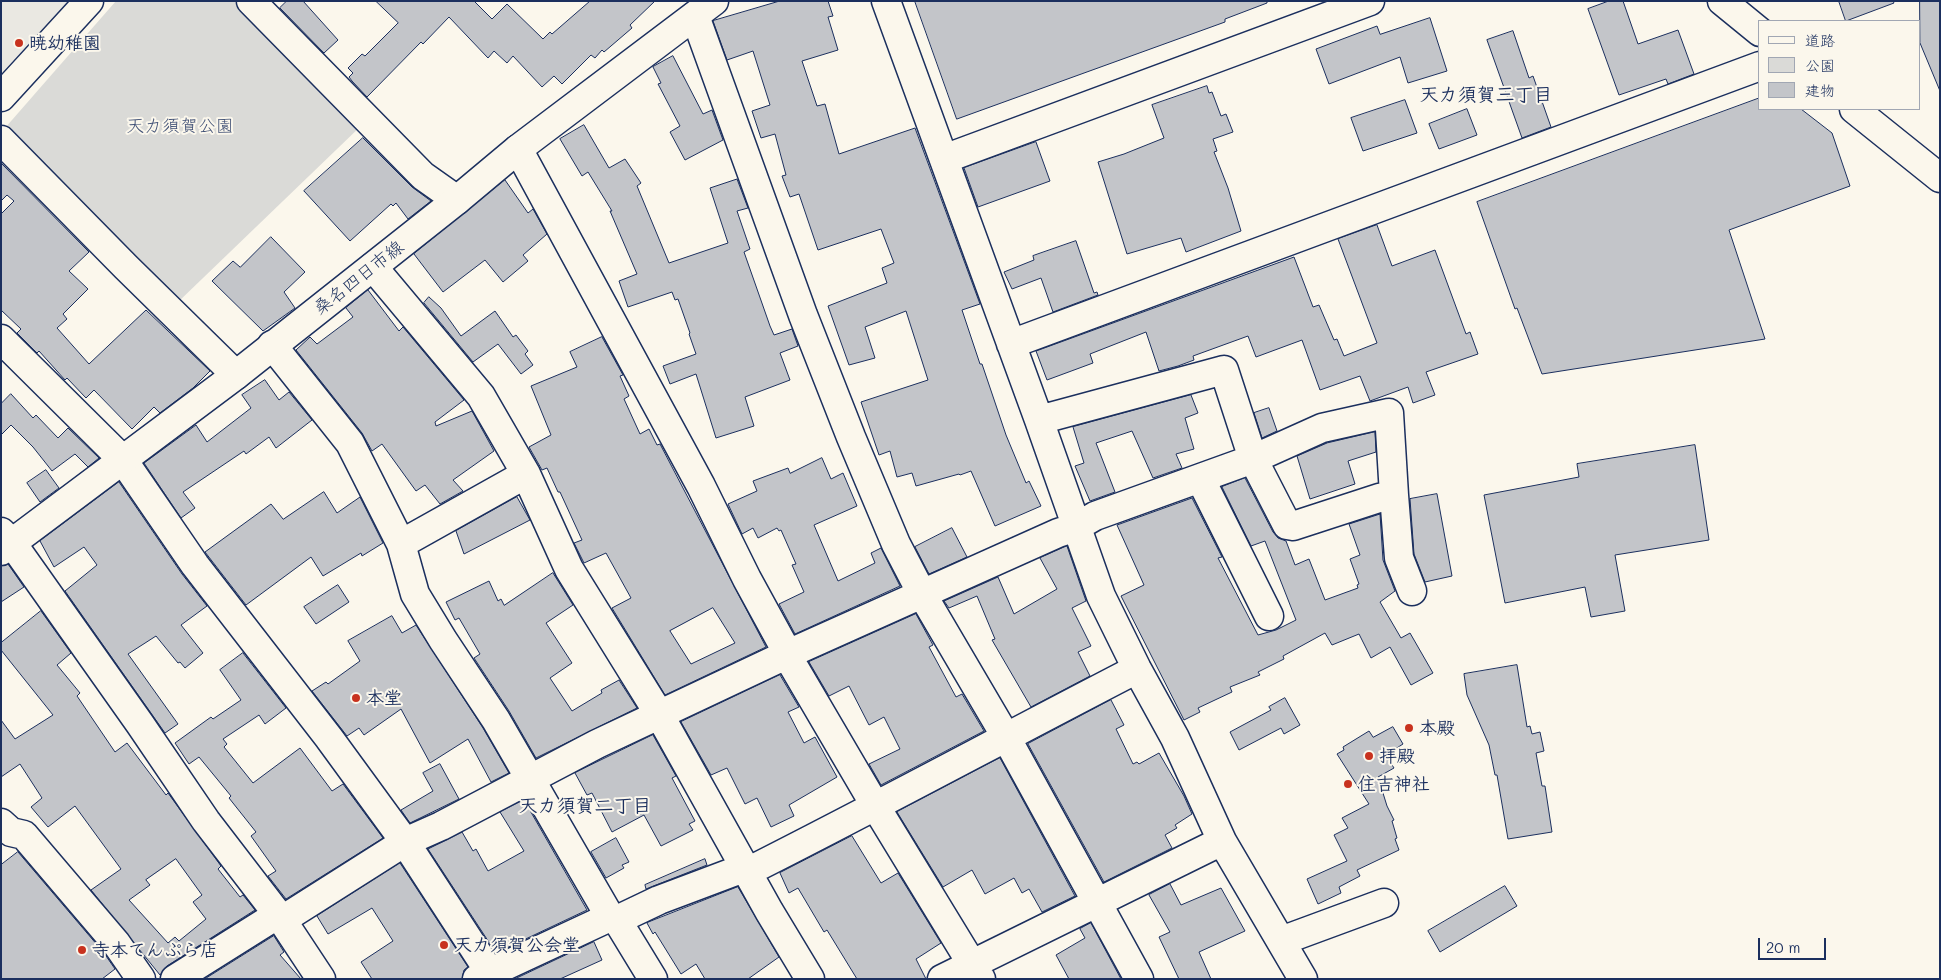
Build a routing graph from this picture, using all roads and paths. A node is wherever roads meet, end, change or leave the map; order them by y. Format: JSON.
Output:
{"nodes":[{"id":1,"x":89,"y":1,"type":"edge"},
{"id":2,"x":251,"y":1,"type":"edge"},
{"id":3,"x":886,"y":1,"type":"edge"},
{"id":4,"x":1370,"y":1,"type":"edge"},
{"id":5,"x":1722,"y":1,"type":"edge"},
{"id":6,"x":705,"y":9,"type":"edge"},
{"id":7,"x":1758,"y":30,"type":"edge"},
{"id":8,"x":1758,"y":67,"type":"edge"},
{"id":9,"x":1,"y":97,"type":"edge"},
{"id":10,"x":1855,"y":110,"type":"edge"},
{"id":11,"x":1,"y":140,"type":"edge"},
{"id":12,"x":518,"y":149,"type":"junction"},
{"id":13,"x":944,"y":159,"type":"junction"},
{"id":14,"x":1940,"y":178,"type":"edge"},
{"id":15,"x":457,"y":200,"type":"junction"},
{"id":16,"x":373,"y":267,"type":"junction"},
{"id":17,"x":1,"y":339,"type":"edge"},
{"id":18,"x":1011,"y":344,"type":"junction"},
{"id":19,"x":272,"y":346,"type":"junction"},
{"id":20,"x":236,"y":375,"type":"junction"},
{"id":21,"x":1039,"y":420,"type":"junction"},
{"id":22,"x":1253,"y":459,"type":"junction"},
{"id":23,"x":123,"y":460,"type":"junction"},
{"id":24,"x":526,"y":474,"type":"junction"},
{"id":25,"x":1200,"y":478,"type":"junction"},
{"id":26,"x":1394,"y":495,"type":"junction"},
{"id":27,"x":1076,"y":527,"type":"junction"},
{"id":28,"x":5,"y":542,"type":"edge"},
{"id":29,"x":401,"y":544,"type":"junction"},
{"id":30,"x":1412,"y":591,"type":"dead end"},
{"id":31,"x":922,"y":594,"type":"junction"},
{"id":32,"x":1269,"y":616,"type":"dead end"},
{"id":33,"x":786,"y":655,"type":"junction"},
{"id":34,"x":1138,"y":669,"type":"junction"},
{"id":35,"x":660,"y":714,"type":"junction"},
{"id":36,"x":1006,"y":736,"type":"junction"},
{"id":37,"x":531,"y":779,"type":"junction"},
{"id":38,"x":876,"y":807,"type":"junction"},
{"id":39,"x":5,"y":832,"type":"edge"},
{"id":40,"x":1222,"y":840,"type":"junction"},
{"id":41,"x":405,"y":842,"type":"junction"},
{"id":42,"x":746,"y":870,"type":"junction"},
{"id":43,"x":1097,"y":901,"type":"junction"},
{"id":44,"x":1384,"y":903,"type":"dead end"},
{"id":45,"x":279,"y":917,"type":"junction"},
{"id":46,"x":613,"y":918,"type":"junction"},
{"id":47,"x":1281,"y":941,"type":"junction"},
{"id":48,"x":976,"y":971,"type":"edge"},
{"id":49,"x":487,"y":976,"type":"edge"},
{"id":50,"x":141,"y":979,"type":"edge"},
{"id":51,"x":175,"y":979,"type":"edge"},
{"id":52,"x":321,"y":979,"type":"edge"},
{"id":53,"x":653,"y":979,"type":"edge"},
{"id":54,"x":810,"y":979,"type":"edge"},
{"id":55,"x":942,"y":979,"type":"edge"},
{"id":56,"x":1139,"y":979,"type":"edge"},
{"id":57,"x":1303,"y":979,"type":"edge"}],
"edges":[{"from":1,"to":9,"type":"street"},
{"from":2,"to":15,"type":"street"},
{"from":3,"to":13,"type":"street"},
{"from":4,"to":13,"type":"street"},
{"from":5,"to":7,"type":"street"},
{"from":6,"to":12,"type":"street","name":"桑名四日市線"},
{"from":6,"to":31,"type":"street"},
{"from":8,"to":18,"type":"street"},
{"from":10,"to":14,"type":"street"},
{"from":11,"to":20,"type":"street"},
{"from":12,"to":15,"type":"street","name":"桑名四日市線"},
{"from":12,"to":33,"type":"street"},
{"from":13,"to":18,"type":"street"},
{"from":15,"to":16,"type":"street","name":"桑名四日市線"},
{"from":16,"to":19,"type":"street","name":"桑名四日市線"},
{"from":16,"to":24,"type":"street"},
{"from":17,"to":23,"type":"street"},
{"from":18,"to":21,"type":"street"},
{"from":19,"to":20,"type":"street","name":"桑名四日市線"},
{"from":19,"to":29,"type":"street"},
{"from":20,"to":23,"type":"street","name":"桑名四日市線"},
{"from":21,"to":22,"type":"street"},
{"from":21,"to":27,"type":"street"},
{"from":22,"to":25,"type":"street"},
{"from":22,"to":26,"type":"street"},
{"from":22,"to":26,"type":"street"},
{"from":23,"to":28,"type":"street","name":"桑名四日市線"},
{"from":23,"to":41,"type":"street"},
{"from":24,"to":29,"type":"street"},
{"from":24,"to":35,"type":"street"},
{"from":25,"to":27,"type":"street"},
{"from":25,"to":32,"type":"street"},
{"from":26,"to":30,"type":"street"},
{"from":27,"to":31,"type":"street"},
{"from":27,"to":34,"type":"street"},
{"from":28,"to":45,"type":"street"},
{"from":29,"to":37,"type":"street"},
{"from":31,"to":33,"type":"street"},
{"from":31,"to":36,"type":"street"},
{"from":33,"to":35,"type":"street"},
{"from":33,"to":38,"type":"street"},
{"from":34,"to":36,"type":"street"},
{"from":34,"to":40,"type":"street"},
{"from":35,"to":37,"type":"street"},
{"from":35,"to":42,"type":"street"},
{"from":36,"to":38,"type":"street"},
{"from":36,"to":43,"type":"street"},
{"from":37,"to":41,"type":"street"},
{"from":37,"to":46,"type":"street"},
{"from":38,"to":42,"type":"street"},
{"from":38,"to":48,"type":"street"},
{"from":39,"to":50,"type":"street"},
{"from":40,"to":43,"type":"street"},
{"from":40,"to":47,"type":"street"},
{"from":41,"to":45,"type":"street"},
{"from":41,"to":49,"type":"street"},
{"from":42,"to":46,"type":"street"},
{"from":42,"to":54,"type":"street"},
{"from":43,"to":48,"type":"street"},
{"from":43,"to":56,"type":"street"},
{"from":44,"to":47,"type":"street"},
{"from":45,"to":51,"type":"street"},
{"from":45,"to":52,"type":"street"},
{"from":46,"to":49,"type":"street"},
{"from":46,"to":53,"type":"street"},
{"from":47,"to":57,"type":"street"},
{"from":48,"to":55,"type":"street"}]}
